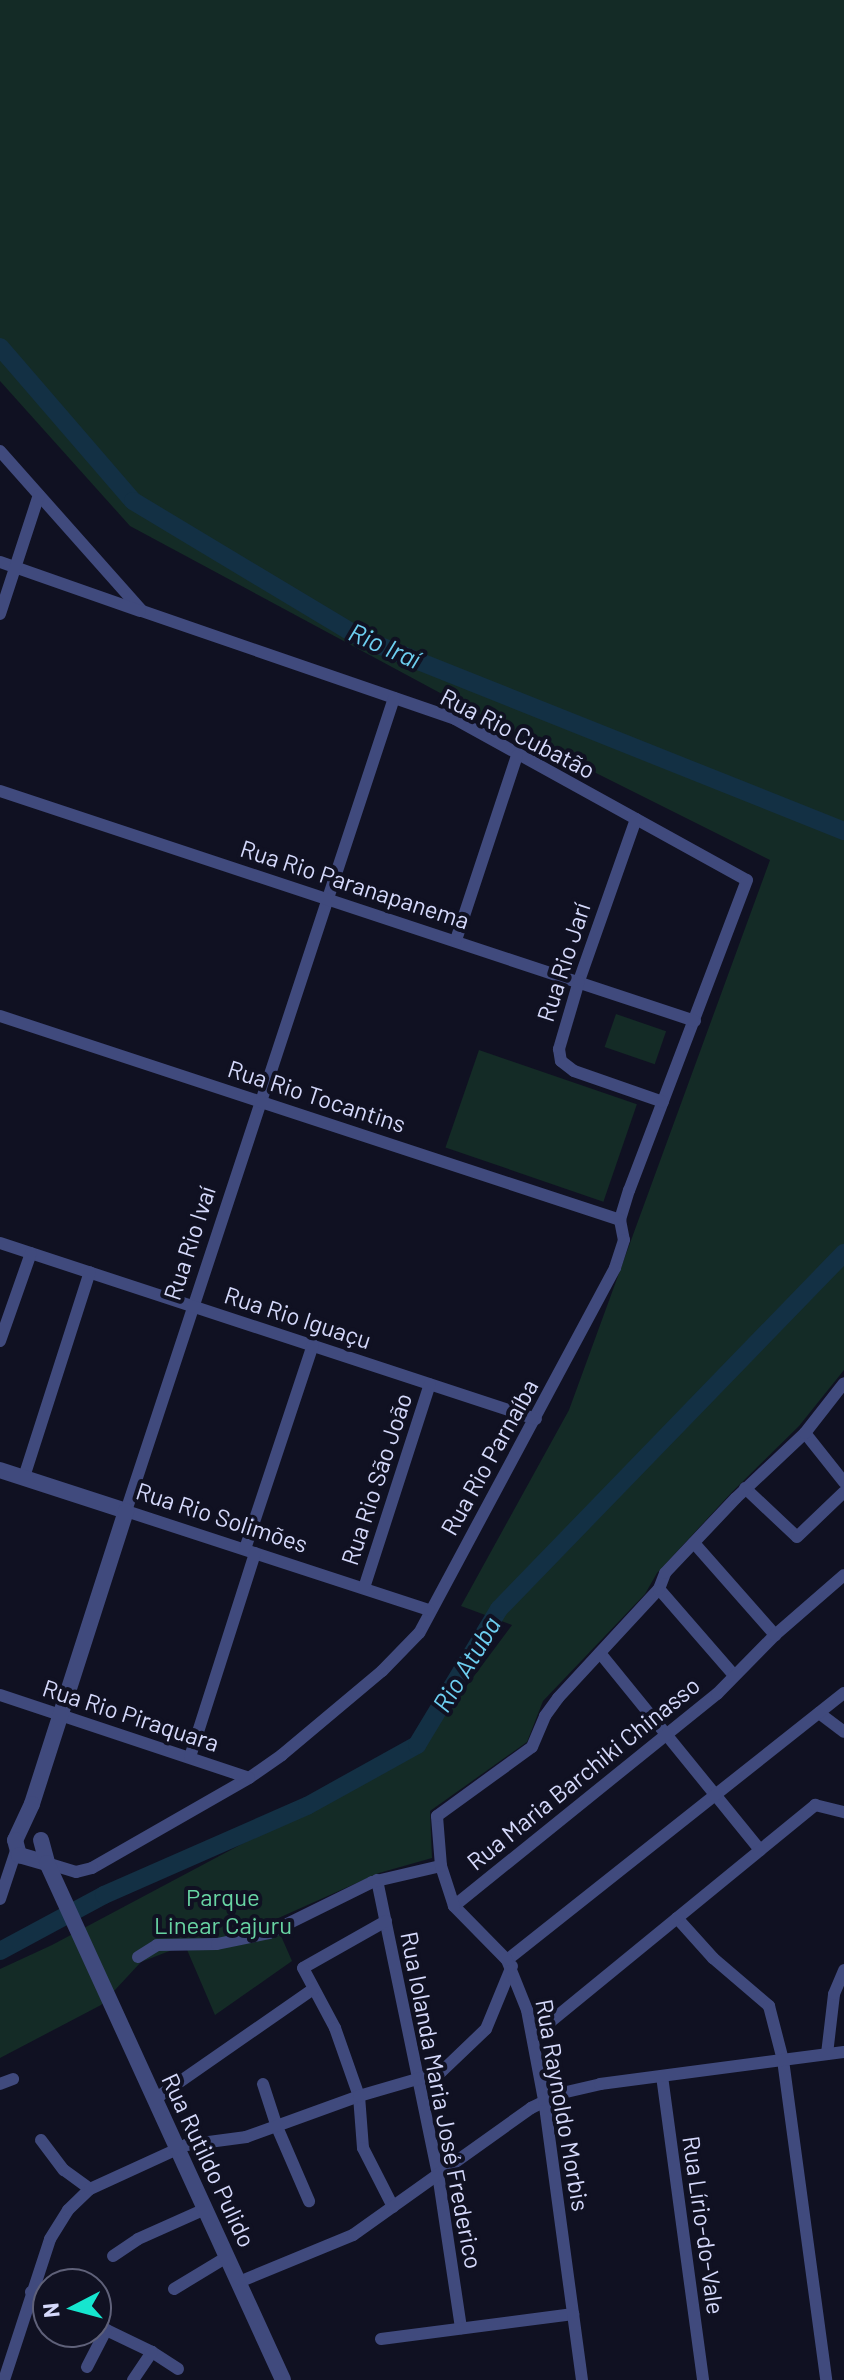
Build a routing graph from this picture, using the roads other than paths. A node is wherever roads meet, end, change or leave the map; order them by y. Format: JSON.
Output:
{"nodes":[{"id":1,"x":0,"y":451,"type":"edge"},
{"id":2,"x":39,"y":495,"type":"junction"},
{"id":3,"x":0,"y":562,"type":"edge"},
{"id":4,"x":15,"y":566,"type":"junction"},
{"id":5,"x":142,"y":611,"type":"junction"},
{"id":6,"x":0,"y":614,"type":"edge"},
{"id":7,"x":394,"y":698,"type":"junction"},
{"id":8,"x":517,"y":756,"type":"junction"},
{"id":9,"x":0,"y":791,"type":"edge"},
{"id":10,"x":636,"y":819,"type":"junction"},
{"id":11,"x":747,"y":880,"type":"joint"},
{"id":12,"x":326,"y":897,"type":"junction"},
{"id":13,"x":456,"y":940,"type":"junction"},
{"id":14,"x":579,"y":981,"type":"junction"},
{"id":15,"x":0,"y":1016,"type":"edge"},
{"id":16,"x":695,"y":1021,"type":"junction"},
{"id":17,"x":260,"y":1100,"type":"junction"},
{"id":18,"x":663,"y":1102,"type":"junction"},
{"id":19,"x":620,"y":1220,"type":"junction"},
{"id":20,"x":0,"y":1243,"type":"edge"},
{"id":21,"x":31,"y":1253,"type":"junction"},
{"id":22,"x":90,"y":1272,"type":"junction"},
{"id":23,"x":194,"y":1306,"type":"junction"},
{"id":24,"x":0,"y":1341,"type":"edge"},
{"id":25,"x":313,"y":1345,"type":"junction"},
{"id":26,"x":844,"y":1383,"type":"edge"},
{"id":27,"x":430,"y":1384,"type":"junction"},
{"id":28,"x":536,"y":1419,"type":"junction"},
{"id":29,"x":805,"y":1433,"type":"junction"},
{"id":30,"x":0,"y":1470,"type":"edge"},
{"id":31,"x":24,"y":1477,"type":"junction"},
{"id":32,"x":844,"y":1482,"type":"edge"},
{"id":33,"x":745,"y":1488,"type":"junction"},
{"id":34,"x":844,"y":1492,"type":"edge"},
{"id":35,"x":126,"y":1511,"type":"junction"},
{"id":36,"x":694,"y":1543,"type":"junction"},
{"id":37,"x":250,"y":1551,"type":"junction"},
{"id":38,"x":844,"y":1575,"type":"edge"},
{"id":39,"x":364,"y":1588,"type":"junction"},
{"id":40,"x":659,"y":1589,"type":"junction"},
{"id":41,"x":429,"y":1610,"type":"junction"},
{"id":42,"x":775,"y":1635,"type":"junction"},
{"id":43,"x":600,"y":1653,"type":"junction"},
{"id":44,"x":733,"y":1674,"type":"junction"},
{"id":45,"x":844,"y":1693,"type":"edge"},
{"id":46,"x":0,"y":1695,"type":"edge"},
{"id":47,"x":819,"y":1713,"type":"junction"},
{"id":48,"x":61,"y":1715,"type":"junction"},
{"id":49,"x":844,"y":1732,"type":"edge"},
{"id":50,"x":667,"y":1736,"type":"junction"},
{"id":51,"x":190,"y":1757,"type":"junction"},
{"id":52,"x":249,"y":1778,"type":"junction"},
{"id":53,"x":715,"y":1795,"type":"junction"},
{"id":54,"x":32,"y":1804,"type":"junction"},
{"id":55,"x":844,"y":1812,"type":"edge"},
{"id":56,"x":38,"y":1837,"type":"junction"},
{"id":57,"x":20,"y":1848,"type":"junction"},
{"id":58,"x":760,"y":1850,"type":"junction"},
{"id":59,"x":47,"y":1863,"type":"junction"},
{"id":60,"x":441,"y":1866,"type":"junction"},
{"id":61,"x":55,"y":1880,"type":"joint"},
{"id":62,"x":377,"y":1880,"type":"junction"},
{"id":63,"x":0,"y":1899,"type":"edge"},
{"id":64,"x":454,"y":1906,"type":"junction"},
{"id":65,"x":677,"y":1918,"type":"junction"},
{"id":66,"x":386,"y":1921,"type":"junction"},
{"id":67,"x":138,"y":1957,"type":"dead end"},
{"id":68,"x":510,"y":1963,"type":"junction"},
{"id":69,"x":844,"y":1970,"type":"edge"},
{"id":70,"x":313,"y":1989,"type":"junction"},
{"id":71,"x":533,"y":2036,"type":"junction"},
{"id":72,"x":844,"y":2052,"type":"edge"},
{"id":73,"x":827,"y":2054,"type":"junction"},
{"id":74,"x":783,"y":2060,"type":"junction"},
{"id":75,"x":662,"y":2076,"type":"junction"},
{"id":76,"x":13,"y":2079,"type":"dead end"},
{"id":77,"x":418,"y":2079,"type":"junction"},
{"id":78,"x":0,"y":2084,"type":"edge"},
{"id":79,"x":263,"y":2084,"type":"dead end"},
{"id":80,"x":359,"y":2096,"type":"junction"},
{"id":81,"x":155,"y":2099,"type":"junction"},
{"id":82,"x":544,"y":2100,"type":"junction"},
{"id":83,"x":277,"y":2127,"type":"junction"},
{"id":84,"x":41,"y":2140,"type":"dead end"},
{"id":85,"x":177,"y":2148,"type":"junction"},
{"id":86,"x":438,"y":2174,"type":"junction"},
{"id":87,"x":90,"y":2189,"type":"junction"},
{"id":88,"x":309,"y":2201,"type":"dead end"},
{"id":89,"x":393,"y":2207,"type":"junction"},
{"id":90,"x":205,"y":2209,"type":"junction"},
{"id":91,"x":113,"y":2256,"type":"dead end"},
{"id":92,"x":227,"y":2257,"type":"junction"},
{"id":93,"x":239,"y":2282,"type":"junction"},
{"id":94,"x":174,"y":2289,"type":"dead end"},
{"id":95,"x":31,"y":2292,"type":"joint"},
{"id":96,"x":573,"y":2314,"type":"junction"},
{"id":97,"x":461,"y":2328,"type":"junction"},
{"id":98,"x":112,"y":2332,"type":"edge"},
{"id":99,"x":381,"y":2339,"type":"dead end"},
{"id":100,"x":94,"y":2348,"type":"edge"},
{"id":101,"x":152,"y":2352,"type":"junction"},
{"id":102,"x":87,"y":2367,"type":"dead end"},
{"id":103,"x":178,"y":2369,"type":"dead end"},
{"id":104,"x":4,"y":2380,"type":"edge"},
{"id":105,"x":133,"y":2380,"type":"edge"},
{"id":106,"x":283,"y":2380,"type":"edge"},
{"id":107,"x":582,"y":2380,"type":"edge"},
{"id":108,"x":703,"y":2380,"type":"edge"},
{"id":109,"x":826,"y":2380,"type":"edge"}],
"edges":[{"from":1,"to":2,"type":"street","name":"Rua Rio Cubatão"},
{"from":2,"to":4,"type":"street"},
{"from":2,"to":5,"type":"street","name":"Rua Rio Cubatão"},
{"from":3,"to":4,"type":"street"},
{"from":4,"to":5,"type":"street"},
{"from":4,"to":6,"type":"street"},
{"from":5,"to":7,"type":"street","name":"Rua Rio Cubatão"},
{"from":7,"to":8,"type":"street","name":"Rua Rio Cubatão"},
{"from":7,"to":12,"type":"street","name":"Rua Rio Ivaí"},
{"from":8,"to":10,"type":"street","name":"Rua Rio Cubatão"},
{"from":8,"to":13,"type":"street"},
{"from":9,"to":12,"type":"street","name":"Rua Rio Paranapanema"},
{"from":10,"to":11,"type":"street","name":"Rua Rio Cubatão"},
{"from":10,"to":14,"type":"street","name":"Rua Rio Jarí"},
{"from":11,"to":16,"type":"street","name":"Rua Rio Parnaíba"},
{"from":12,"to":13,"type":"street","name":"Rua Rio Paranapanema"},
{"from":12,"to":17,"type":"street","name":"Rua Rio Ivaí"},
{"from":13,"to":14,"type":"street","name":"Rua Rio Paranapanema"},
{"from":14,"to":16,"type":"street","name":"Rua Rio Paranapanema"},
{"from":14,"to":18,"type":"street","name":"Rua Rio Jarí"},
{"from":15,"to":17,"type":"street","name":"Rua Rio Tocantins"},
{"from":16,"to":18,"type":"street","name":"Rua Rio Parnaíba"},
{"from":17,"to":19,"type":"street","name":"Rua Rio Tocantins"},
{"from":17,"to":23,"type":"street","name":"Rua Rio Ivaí"},
{"from":18,"to":19,"type":"street","name":"Rua Rio Parnaíba"},
{"from":19,"to":28,"type":"street","name":"Rua Rio Parnaíba"},
{"from":20,"to":21,"type":"street","name":"Rua Rio Iguaçu"},
{"from":21,"to":22,"type":"street","name":"Rua Rio Iguaçu"},
{"from":21,"to":24,"type":"street"},
{"from":22,"to":23,"type":"street","name":"Rua Rio Iguaçu"},
{"from":22,"to":31,"type":"street"},
{"from":23,"to":25,"type":"street","name":"Rua Rio Iguaçu"},
{"from":23,"to":35,"type":"street","name":"Rua Rio Ivaí"},
{"from":25,"to":27,"type":"street","name":"Rua Rio Iguaçu"},
{"from":25,"to":37,"type":"street"},
{"from":26,"to":29,"type":"street"},
{"from":27,"to":28,"type":"street","name":"Rua Rio Iguaçu"},
{"from":27,"to":39,"type":"street","name":"Rua Rio São João"},
{"from":28,"to":41,"type":"street","name":"Rua Rio Parnaíba"},
{"from":29,"to":32,"type":"street"},
{"from":29,"to":33,"type":"street"},
{"from":30,"to":31,"type":"street","name":"Rua Rio Solimões"},
{"from":31,"to":35,"type":"street","name":"Rua Rio Solimões"},
{"from":33,"to":34,"type":"street"},
{"from":33,"to":36,"type":"street"},
{"from":35,"to":37,"type":"street","name":"Rua Rio Solimões"},
{"from":35,"to":48,"type":"street","name":"Rua Rio Ivaí"},
{"from":36,"to":40,"type":"street"},
{"from":36,"to":42,"type":"street"},
{"from":37,"to":39,"type":"street","name":"Rua Rio Solimões"},
{"from":37,"to":51,"type":"street"},
{"from":38,"to":42,"type":"street","name":"Rua Maria Barchiki Chinasso"},
{"from":39,"to":41,"type":"street","name":"Rua Rio Solimões"},
{"from":40,"to":43,"type":"street"},
{"from":40,"to":44,"type":"street"},
{"from":41,"to":52,"type":"street","name":"Rua Rio Parnaíba"},
{"from":42,"to":44,"type":"street","name":"Rua Maria Barchiki Chinasso"},
{"from":43,"to":50,"type":"street"},
{"from":43,"to":60,"type":"street","name":"Rua Raynoldo Morbis"},
{"from":44,"to":50,"type":"street","name":"Rua Maria Barchiki Chinasso"},
{"from":45,"to":47,"type":"street"},
{"from":46,"to":48,"type":"street","name":"Rua Rio Piraquara"},
{"from":47,"to":49,"type":"street"},
{"from":47,"to":53,"type":"street"},
{"from":48,"to":51,"type":"street","name":"Rua Rio Piraquara"},
{"from":48,"to":54,"type":"street","name":"Rua Rio Ivaí"},
{"from":50,"to":53,"type":"street"},
{"from":50,"to":64,"type":"street","name":"Rua Maria Barchiki Chinasso"},
{"from":51,"to":52,"type":"street","name":"Rua Rio Piraquara"},
{"from":52,"to":59,"type":"street","name":"Rua Rio Parnaíba"},
{"from":53,"to":58,"type":"street"},
{"from":53,"to":68,"type":"street"},
{"from":54,"to":56,"type":"street","name":"Rua Rio Ivaí"},
{"from":54,"to":57,"type":"street","name":"Rua Rio Ivaí"},
{"from":55,"to":58,"type":"street"},
{"from":56,"to":57,"type":"street"},
{"from":56,"to":57,"type":"street"},
{"from":56,"to":59,"type":"street","name":"Rua Rio Ivaí"},
{"from":57,"to":59,"type":"street"},
{"from":57,"to":63,"type":"street","name":"Rua Rio Ivaí"},
{"from":58,"to":65,"type":"street"},
{"from":59,"to":61,"type":"street","name":"Rua Rio Ivaí"},
{"from":60,"to":62,"type":"street"},
{"from":60,"to":64,"type":"street","name":"Rua Raynoldo Morbis"},
{"from":61,"to":81,"type":"street","name":"Rua Rutildo Pulido"},
{"from":62,"to":66,"type":"street","name":"Rua Iolanda Maria José Frederico"},
{"from":62,"to":67,"type":"street"},
{"from":64,"to":68,"type":"street","name":"Rua Raynoldo Morbis"},
{"from":65,"to":71,"type":"street"},
{"from":65,"to":74,"type":"street"},
{"from":66,"to":70,"type":"street"},
{"from":66,"to":77,"type":"street","name":"Rua Iolanda Maria José Frederico"},
{"from":68,"to":71,"type":"street","name":"Rua Raynoldo Morbis"},
{"from":68,"to":77,"type":"street"},
{"from":69,"to":73,"type":"street"},
{"from":70,"to":80,"type":"street"},
{"from":70,"to":81,"type":"street"},
{"from":71,"to":82,"type":"street","name":"Rua Raynoldo Morbis"},
{"from":72,"to":73,"type":"street"},
{"from":73,"to":74,"type":"street"},
{"from":74,"to":75,"type":"street"},
{"from":74,"to":109,"type":"street"},
{"from":75,"to":82,"type":"street"},
{"from":75,"to":108,"type":"street","name":"Rua Lírio-do-Vale"},
{"from":76,"to":78,"type":"street"},
{"from":77,"to":80,"type":"street"},
{"from":77,"to":86,"type":"street","name":"Rua Iolanda Maria José Frederico"},
{"from":79,"to":83,"type":"street"},
{"from":80,"to":83,"type":"street"},
{"from":80,"to":89,"type":"street"},
{"from":81,"to":85,"type":"street","name":"Rua Rutildo Pulido"},
{"from":82,"to":86,"type":"street"},
{"from":82,"to":96,"type":"street","name":"Rua Raynoldo Morbis"},
{"from":83,"to":85,"type":"street"},
{"from":83,"to":88,"type":"street"},
{"from":84,"to":87,"type":"street"},
{"from":85,"to":87,"type":"street"},
{"from":85,"to":90,"type":"street","name":"Rua Rutildo Pulido"},
{"from":86,"to":89,"type":"street"},
{"from":86,"to":97,"type":"street","name":"Rua Iolanda Maria José Frederico"},
{"from":87,"to":95,"type":"street"},
{"from":89,"to":93,"type":"street"},
{"from":90,"to":91,"type":"street"},
{"from":90,"to":92,"type":"street","name":"Rua Rutildo Pulido"},
{"from":92,"to":93,"type":"street","name":"Rua Rutildo Pulido"},
{"from":92,"to":94,"type":"street"},
{"from":93,"to":106,"type":"street","name":"Rua Rutildo Pulido"},
{"from":95,"to":104,"type":"street"},
{"from":96,"to":97,"type":"street"},
{"from":96,"to":107,"type":"street","name":"Rua Raynoldo Morbis"},
{"from":97,"to":99,"type":"street"},
{"from":98,"to":101,"type":"street"},
{"from":100,"to":102,"type":"street"},
{"from":101,"to":103,"type":"street"},
{"from":101,"to":105,"type":"street"}]}
